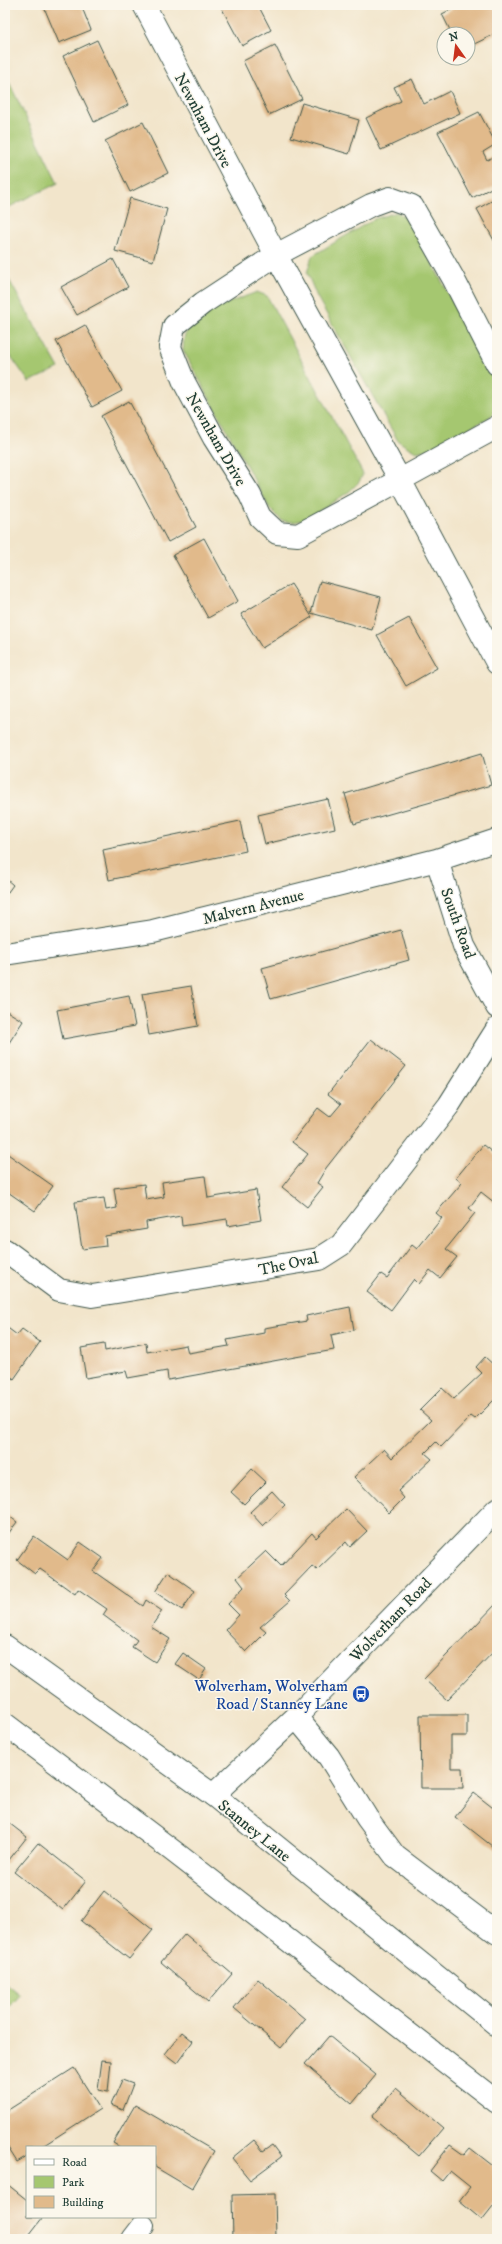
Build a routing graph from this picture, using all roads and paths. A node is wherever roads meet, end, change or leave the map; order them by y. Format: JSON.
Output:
{"nodes":[{"id":1,"x":144,"y":5,"type":"edge"},
{"id":2,"x":276,"y":255,"type":"junction"},
{"id":3,"x":497,"y":364,"type":"edge"},
{"id":4,"x":497,"y":427,"type":"edge"},
{"id":5,"x":400,"y":480,"type":"junction"},
{"id":6,"x":497,"y":663,"type":"edge"},
{"id":7,"x":497,"y":840,"type":"edge"},
{"id":8,"x":437,"y":860,"type":"junction"},
{"id":9,"x":5,"y":954,"type":"edge"},
{"id":10,"x":497,"y":1007,"type":"edge"},
{"id":11,"x":497,"y":1029,"type":"edge"},
{"id":12,"x":5,"y":1250,"type":"edge"},
{"id":13,"x":497,"y":1509,"type":"edge"},
{"id":14,"x":5,"y":1646,"type":"edge"},
{"id":15,"x":296,"y":1717,"type":"junction"},
{"id":16,"x":5,"y":1724,"type":"edge"},
{"id":17,"x":213,"y":1795,"type":"junction"},
{"id":18,"x":497,"y":1933,"type":"edge"},
{"id":19,"x":497,"y":2025,"type":"edge"},
{"id":20,"x":497,"y":2102,"type":"edge"}],
"edges":[{"from":1,"to":2,"type":"street","name":"Newnham Drive"},
{"from":2,"to":3,"type":"street","name":"Newnham Drive"},
{"from":2,"to":5,"type":"street","name":"Newnham Drive"},
{"from":2,"to":5,"type":"street","name":"Newnham Drive"},
{"from":4,"to":5,"type":"street","name":"Newnham Drive"},
{"from":5,"to":6,"type":"street","name":"Newnham Drive"},
{"from":7,"to":8,"type":"street","name":"Malvern Avenue"},
{"from":8,"to":9,"type":"street","name":"Malvern Avenue"},
{"from":8,"to":10,"type":"street","name":"South Road"},
{"from":11,"to":12,"type":"street","name":"The Oval"},
{"from":13,"to":15,"type":"street","name":"Wolverham Road"},
{"from":14,"to":17,"type":"street","name":"Stanney Lane"},
{"from":15,"to":17,"type":"street","name":"Wolverham Road"},
{"from":15,"to":18,"type":"street"},
{"from":16,"to":20,"type":"street"},
{"from":17,"to":19,"type":"street","name":"Stanney Lane"}]}
